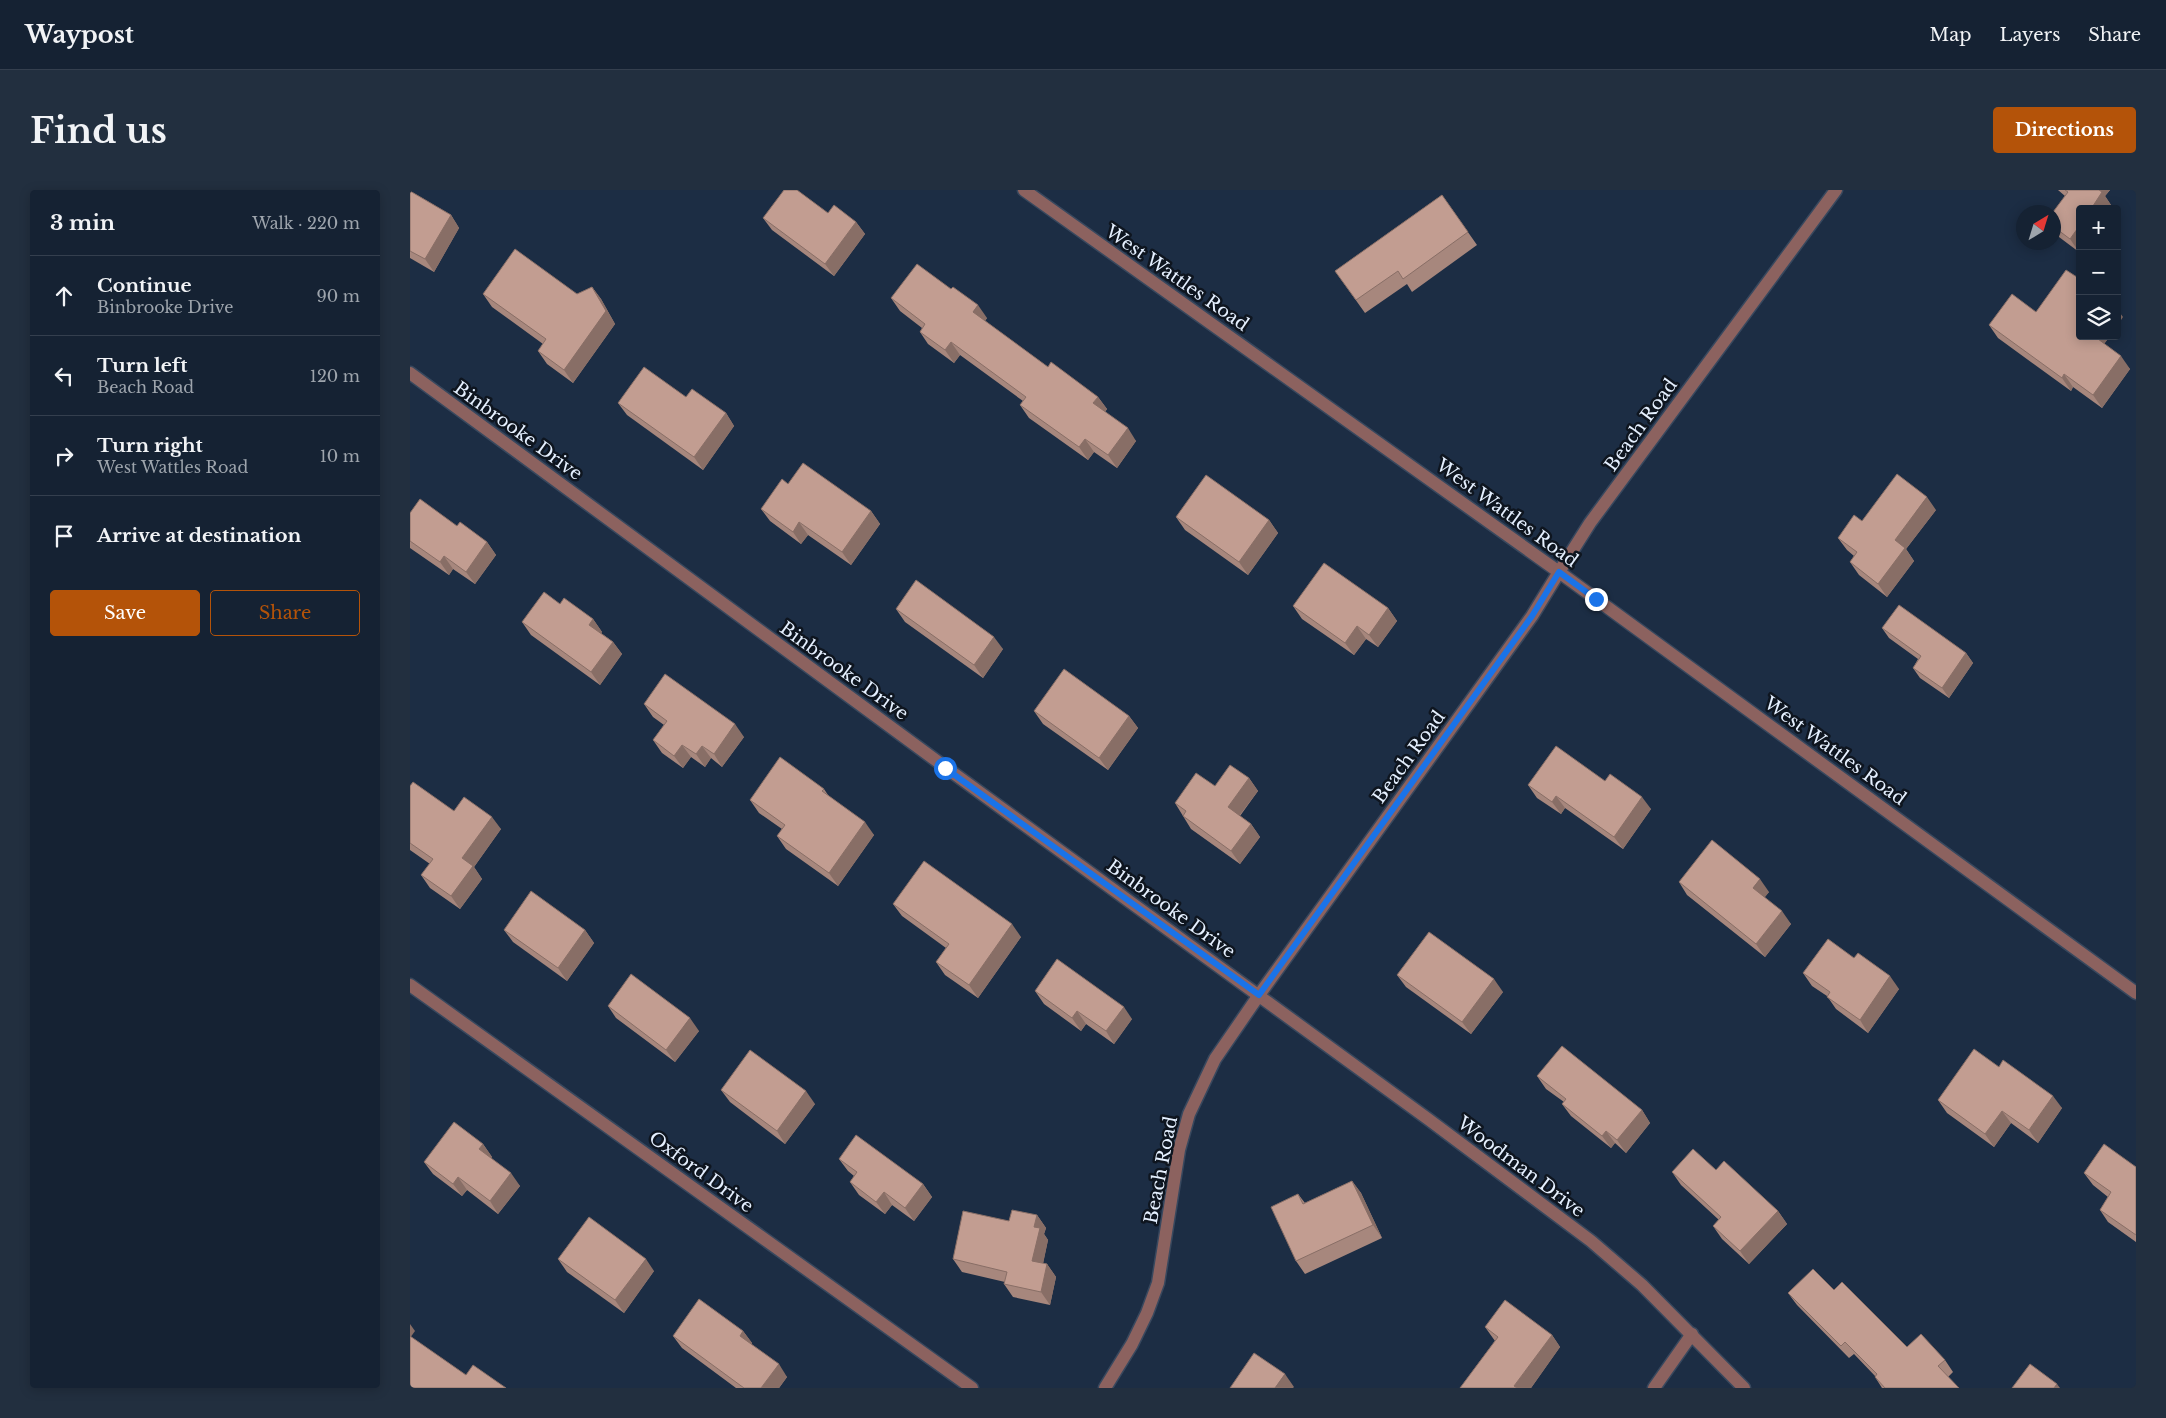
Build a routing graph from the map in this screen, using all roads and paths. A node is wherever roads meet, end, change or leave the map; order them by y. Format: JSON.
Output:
{"nodes":[{"id":1,"x":1024,"y":190,"type":"edge"},
{"id":2,"x":1836,"y":190,"type":"edge"},
{"id":3,"x":410,"y":374,"type":"edge"},
{"id":4,"x":1559,"y":572,"type":"junction"},
{"id":5,"x":410,"y":985,"type":"edge"},
{"id":6,"x":2136,"y":993,"type":"edge"},
{"id":7,"x":1259,"y":995,"type":"junction"},
{"id":8,"x":1692,"y":1334,"type":"junction"},
{"id":9,"x":972,"y":1388,"type":"edge"},
{"id":10,"x":1105,"y":1388,"type":"edge"},
{"id":11,"x":1654,"y":1388,"type":"edge"},
{"id":12,"x":1744,"y":1388,"type":"edge"}],
"edges":[{"from":1,"to":4,"type":"street","name":"West Wattles Road"},
{"from":2,"to":4,"type":"street","name":"Beach Road"},
{"from":3,"to":7,"type":"street","name":"Binbrooke Drive"},
{"from":4,"to":6,"type":"street","name":"West Wattles Road"},
{"from":4,"to":7,"type":"street","name":"Beach Road"},
{"from":5,"to":9,"type":"street","name":"Oxford Drive"},
{"from":7,"to":8,"type":"street","name":"Woodman Drive"},
{"from":7,"to":10,"type":"street","name":"Beach Road"},
{"from":8,"to":11,"type":"street"},
{"from":8,"to":12,"type":"street","name":"Woodman Drive"}]}
